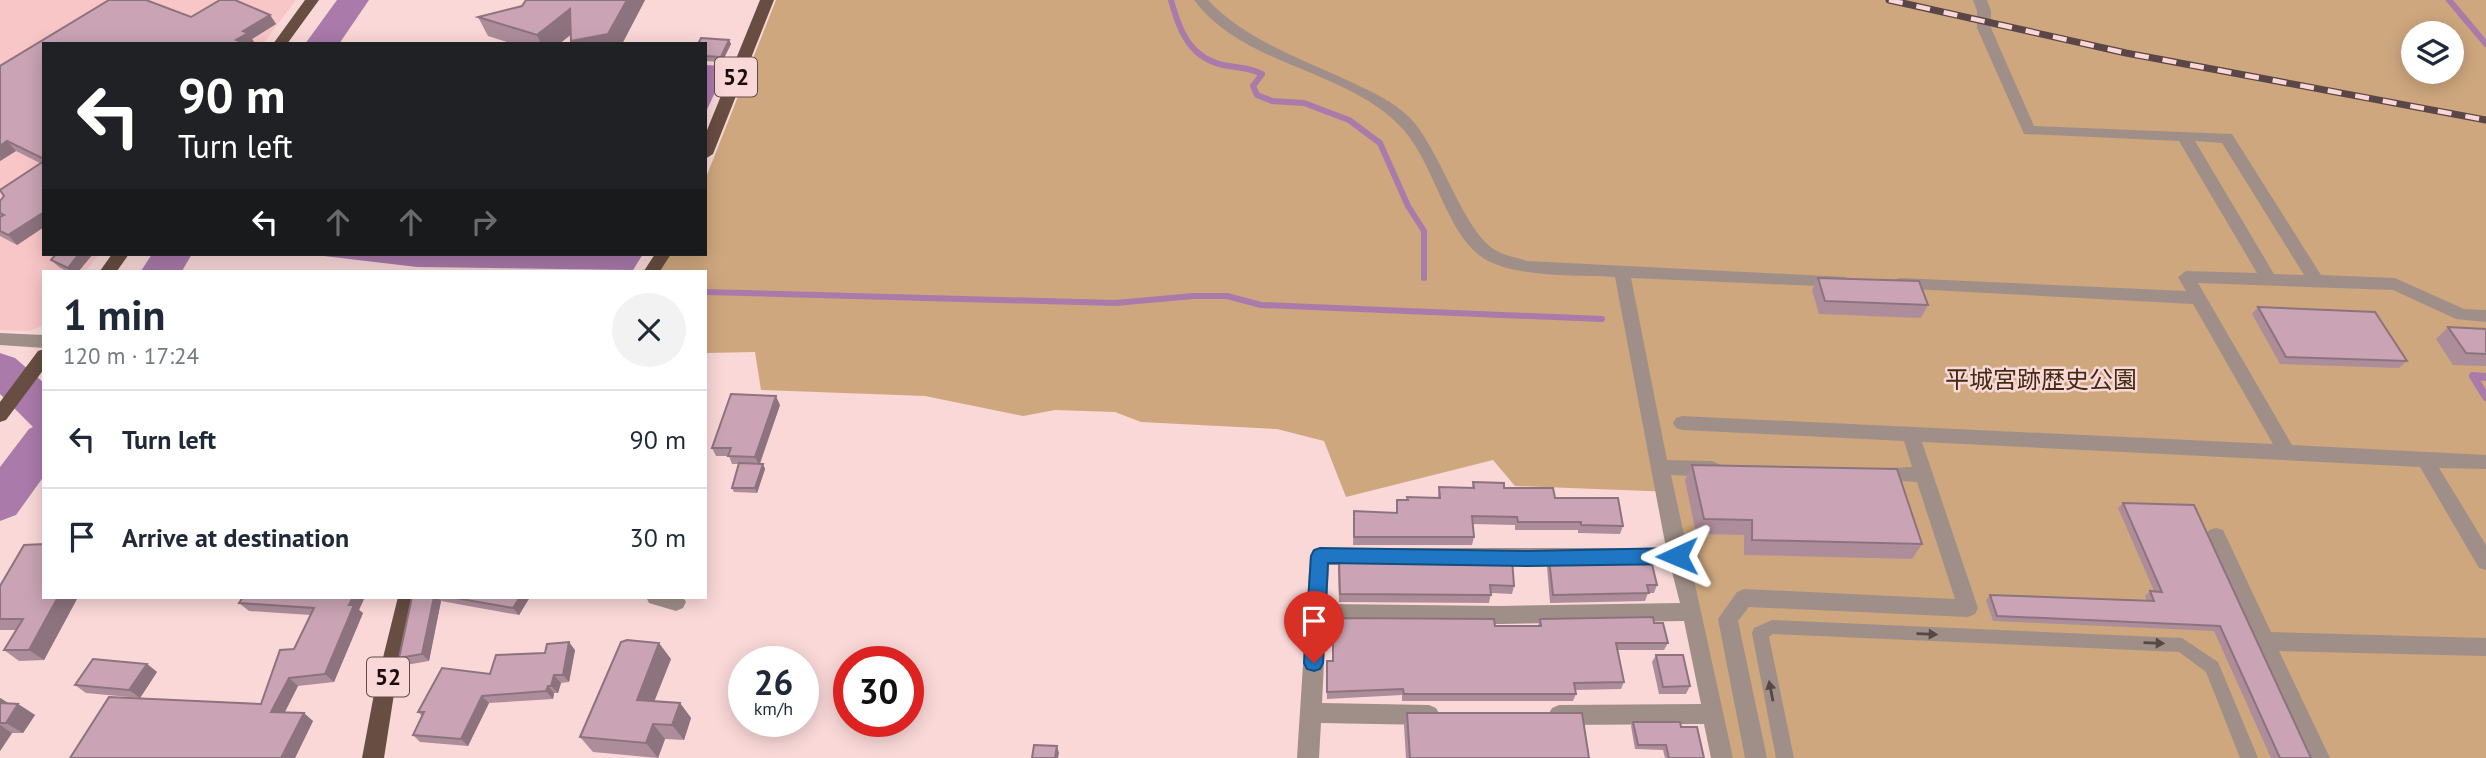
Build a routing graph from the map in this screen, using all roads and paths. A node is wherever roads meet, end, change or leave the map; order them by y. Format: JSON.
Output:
{"nodes":[{"id":1,"x":312,"y":0,"type":"edge"},
{"id":2,"x":767,"y":0,"type":"edge"},
{"id":3,"x":1200,"y":0,"type":"edge"},
{"id":4,"x":1980,"y":0,"type":"edge"},
{"id":5,"x":281,"y":42,"type":"edge"},
{"id":6,"x":2185,"y":136,"type":"junction"},
{"id":7,"x":707,"y":148,"type":"edge"},
{"id":8,"x":119,"y":256,"type":"edge"},
{"id":9,"x":109,"y":270,"type":"edge"},
{"id":10,"x":1622,"y":273,"type":"junction"},
{"id":11,"x":2269,"y":279,"type":"junction"},
{"id":12,"x":2316,"y":281,"type":"junction"},
{"id":13,"x":1853,"y":282,"type":"edge"},
{"id":14,"x":1881,"y":283,"type":"edge"},
{"id":15,"x":2198,"y":298,"type":"junction"},
{"id":16,"x":2486,"y":316,"type":"edge"},
{"id":17,"x":0,"y":339,"type":"edge"},
{"id":18,"x":42,"y":342,"type":"edge"},
{"id":19,"x":42,"y":359,"type":"edge"},
{"id":20,"x":3,"y":411,"type":"edge"},
{"id":21,"x":1682,"y":423,"type":"dead end"},
{"id":22,"x":1910,"y":433,"type":"junction"},
{"id":23,"x":2287,"y":452,"type":"junction"},
{"id":24,"x":2426,"y":460,"type":"junction"},
{"id":25,"x":2486,"y":462,"type":"edge"},
{"id":26,"x":1659,"y":467,"type":"junction"},
{"id":27,"x":1729,"y":469,"type":"edge"},
{"id":28,"x":1854,"y":473,"type":"edge"},
{"id":29,"x":1924,"y":475,"type":"junction"},
{"id":30,"x":2216,"y":536,"type":"dead end"},
{"id":31,"x":1677,"y":556,"type":"junction"},
{"id":32,"x":2486,"y":562,"type":"edge"},
{"id":33,"x":408,"y":599,"type":"edge"},
{"id":34,"x":1692,"y":612,"type":"junction"},
{"id":35,"x":1317,"y":613,"type":"junction"},
{"id":36,"x":2263,"y":641,"type":"junction"},
{"id":37,"x":2486,"y":648,"type":"edge"},
{"id":38,"x":1311,"y":713,"type":"junction"},
{"id":39,"x":1713,"y":714,"type":"junction"},
{"id":40,"x":1450,"y":715,"type":"edge"},
{"id":41,"x":1534,"y":715,"type":"edge"},
{"id":42,"x":373,"y":758,"type":"edge"},
{"id":43,"x":1308,"y":758,"type":"edge"},
{"id":44,"x":1722,"y":758,"type":"edge"},
{"id":45,"x":1756,"y":758,"type":"edge"},
{"id":46,"x":1784,"y":758,"type":"edge"},
{"id":47,"x":2249,"y":758,"type":"edge"},
{"id":48,"x":2319,"y":758,"type":"edge"}],
"edges":[{"from":1,"to":5,"type":"main road"},
{"from":2,"to":7,"type":"main road","number":"52"},
{"from":3,"to":10,"type":"street"},
{"from":4,"to":6,"type":"street"},
{"from":6,"to":11,"type":"street"},
{"from":6,"to":12,"type":"street"},
{"from":8,"to":9,"type":"main road"},
{"from":10,"to":13,"type":"street"},
{"from":10,"to":26,"type":"street"},
{"from":11,"to":12,"type":"street"},
{"from":11,"to":15,"type":"street"},
{"from":12,"to":16,"type":"street"},
{"from":14,"to":15,"type":"street"},
{"from":15,"to":23,"type":"street"},
{"from":17,"to":18,"type":"street"},
{"from":19,"to":20,"type":"main road"},
{"from":21,"to":22,"type":"street"},
{"from":22,"to":23,"type":"street"},
{"from":22,"to":29,"type":"street"},
{"from":23,"to":24,"type":"street"},
{"from":24,"to":25,"type":"street"},
{"from":24,"to":32,"type":"street"},
{"from":26,"to":27,"type":"street"},
{"from":26,"to":31,"type":"street"},
{"from":28,"to":29,"type":"street"},
{"from":29,"to":45,"type":"street"},
{"from":30,"to":36,"type":"street"},
{"from":31,"to":34,"type":"street"},
{"from":31,"to":35,"type":"street"},
{"from":33,"to":42,"type":"main road","number":"52"},
{"from":34,"to":35,"type":"street"},
{"from":34,"to":39,"type":"street"},
{"from":35,"to":38,"type":"street"},
{"from":36,"to":37,"type":"street"},
{"from":36,"to":48,"type":"street"},
{"from":38,"to":40,"type":"street"},
{"from":38,"to":43,"type":"street"},
{"from":39,"to":41,"type":"street"},
{"from":39,"to":44,"type":"street"},
{"from":46,"to":47,"type":"lane","one_way":true}]}
